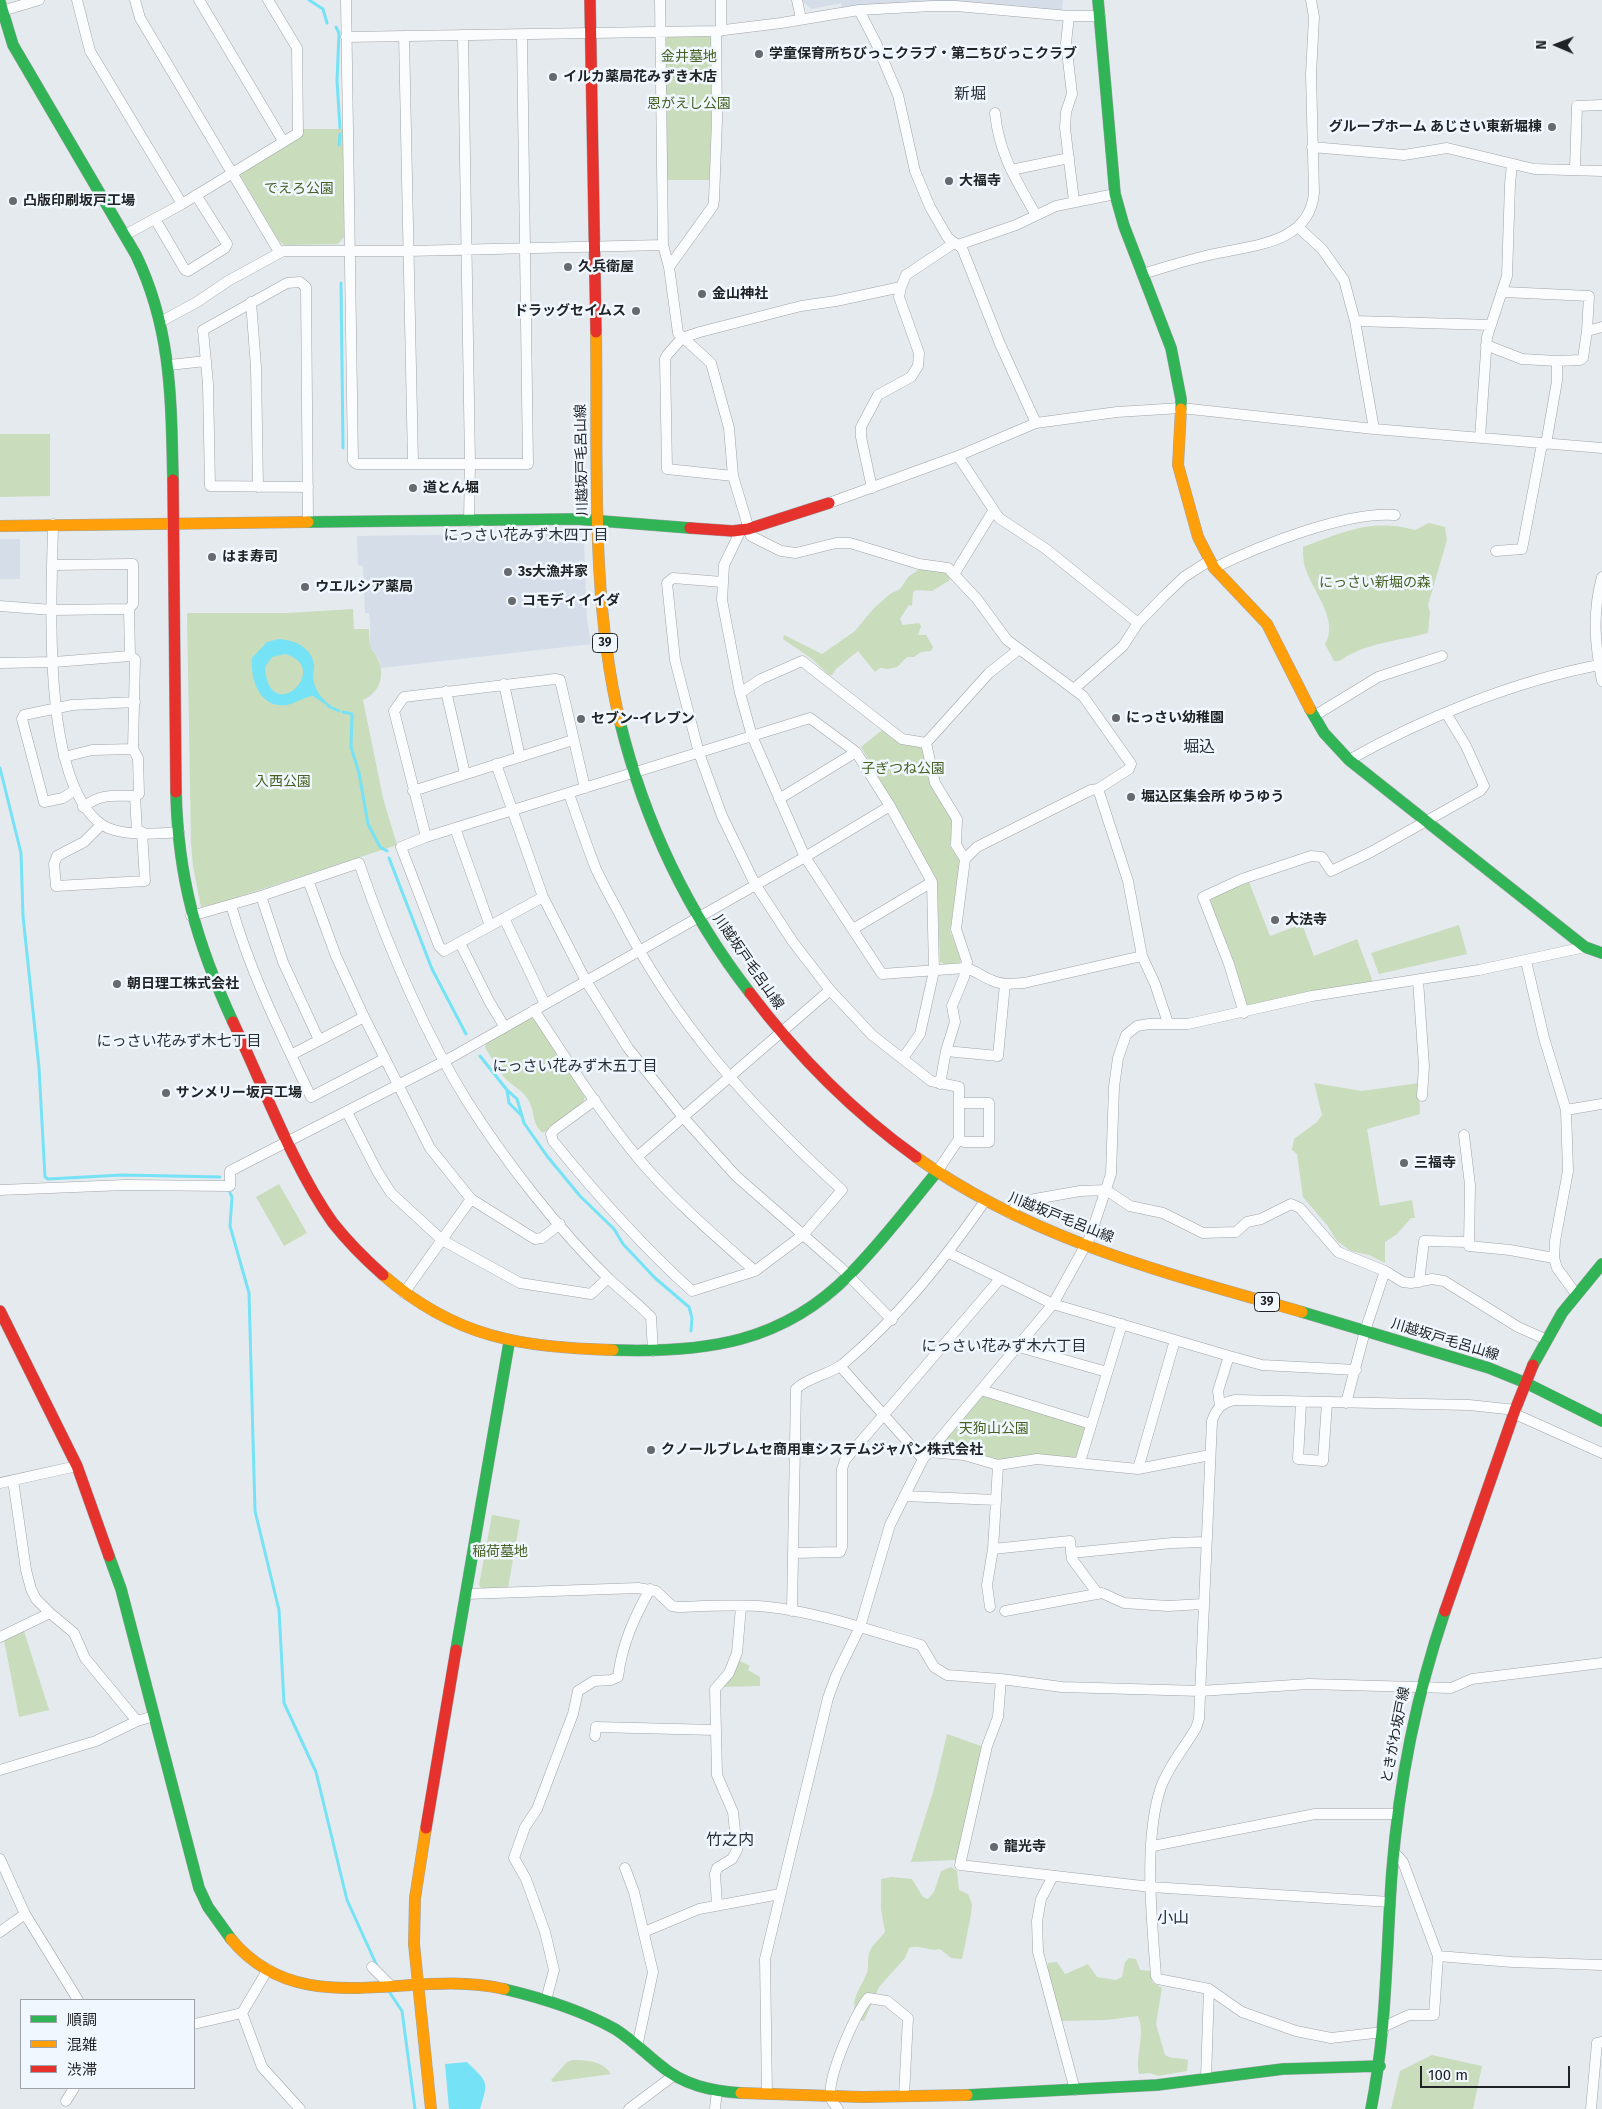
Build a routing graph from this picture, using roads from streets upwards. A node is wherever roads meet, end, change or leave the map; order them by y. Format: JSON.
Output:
{"nodes":[{"id":1,"x":38,"y":0,"type":"edge"},
{"id":2,"x":77,"y":0,"type":"edge"},
{"id":3,"x":135,"y":0,"type":"edge"},
{"id":4,"x":200,"y":0,"type":"edge"},
{"id":5,"x":268,"y":0,"type":"edge"},
{"id":6,"x":346,"y":0,"type":"edge"},
{"id":7,"x":590,"y":0,"type":"edge"},
{"id":8,"x":660,"y":0,"type":"edge"},
{"id":9,"x":721,"y":0,"type":"edge"},
{"id":10,"x":797,"y":0,"type":"edge"},
{"id":11,"x":1098,"y":0,"type":"edge"},
{"id":12,"x":1311,"y":0,"type":"edge"},
{"id":13,"x":1,"y":7,"type":"edge"},
{"id":14,"x":859,"y":10,"type":"junction"},
{"id":15,"x":1069,"y":16,"type":"junction"},
{"id":16,"x":1100,"y":16,"type":"junction"},
{"id":17,"x":801,"y":20,"type":"junction"},
{"id":18,"x":719,"y":31,"type":"junction"},
{"id":19,"x":661,"y":32,"type":"junction"},
{"id":20,"x":591,"y":34,"type":"junction"},
{"id":21,"x":463,"y":35,"type":"junction"},
{"id":22,"x":522,"y":35,"type":"junction"},
{"id":23,"x":404,"y":36,"type":"junction"},
{"id":24,"x":346,"y":37,"type":"junction"},
{"id":25,"x":1602,"y":105,"type":"edge"},
{"id":26,"x":995,"y":113,"type":"dead end"},
{"id":27,"x":283,"y":141,"type":"junction"},
{"id":28,"x":1312,"y":146,"type":"junction"},
{"id":29,"x":1069,"y":158,"type":"junction"},
{"id":30,"x":1512,"y":164,"type":"junction"},
{"id":31,"x":1574,"y":168,"type":"junction"},
{"id":32,"x":1011,"y":170,"type":"junction"},
{"id":33,"x":1602,"y":171,"type":"edge"},
{"id":34,"x":231,"y":172,"type":"junction"},
{"id":35,"x":1115,"y":194,"type":"junction"},
{"id":36,"x":196,"y":195,"type":"junction"},
{"id":37,"x":1074,"y":201,"type":"junction"},
{"id":38,"x":182,"y":204,"type":"junction"},
{"id":39,"x":1036,"y":215,"type":"junction"},
{"id":40,"x":155,"y":220,"type":"junction"},
{"id":41,"x":1298,"y":227,"type":"junction"},
{"id":42,"x":125,"y":235,"type":"junction"},
{"id":43,"x":956,"y":244,"type":"junction"},
{"id":44,"x":663,"y":245,"type":"junction"},
{"id":45,"x":594,"y":246,"type":"junction"},
{"id":46,"x":525,"y":248,"type":"junction"},
{"id":47,"x":466,"y":249,"type":"junction"},
{"id":48,"x":350,"y":251,"type":"junction"},
{"id":49,"x":408,"y":251,"type":"junction"},
{"id":50,"x":279,"y":252,"type":"junction"},
{"id":51,"x":669,"y":267,"type":"junction"},
{"id":52,"x":1142,"y":274,"type":"junction"},
{"id":53,"x":900,"y":287,"type":"junction"},
{"id":54,"x":1504,"y":292,"type":"junction"},
{"id":55,"x":251,"y":302,"type":"junction"},
{"id":56,"x":162,"y":321,"type":"junction"},
{"id":57,"x":1355,"y":321,"type":"junction"},
{"id":58,"x":1491,"y":325,"type":"junction"},
{"id":59,"x":1602,"y":327,"type":"edge"},
{"id":60,"x":1587,"y":331,"type":"junction"},
{"id":61,"x":682,"y":338,"type":"junction"},
{"id":62,"x":1486,"y":345,"type":"junction"},
{"id":63,"x":206,"y":361,"type":"junction"},
{"id":64,"x":1558,"y":362,"type":"junction"},
{"id":65,"x":169,"y":365,"type":"junction"},
{"id":66,"x":1181,"y":408,"type":"junction"},
{"id":67,"x":1036,"y":423,"type":"junction"},
{"id":68,"x":1374,"y":429,"type":"junction"},
{"id":69,"x":1480,"y":438,"type":"junction"},
{"id":70,"x":1544,"y":444,"type":"junction"},
{"id":71,"x":1602,"y":448,"type":"edge"},
{"id":72,"x":958,"y":456,"type":"junction"},
{"id":73,"x":413,"y":463,"type":"junction"},
{"id":74,"x":470,"y":463,"type":"junction"},
{"id":75,"x":734,"y":476,"type":"junction"},
{"id":76,"x":258,"y":487,"type":"junction"},
{"id":77,"x":308,"y":487,"type":"junction"},
{"id":78,"x":872,"y":488,"type":"junction"},
{"id":79,"x":829,"y":503,"type":"joint"},
{"id":80,"x":993,"y":511,"type":"junction"},
{"id":81,"x":1395,"y":515,"type":"dead end"},
{"id":82,"x":598,"y":519,"type":"junction"},
{"id":83,"x":469,"y":521,"type":"junction"},
{"id":84,"x":308,"y":522,"type":"junction"},
{"id":85,"x":174,"y":523,"type":"junction"},
{"id":86,"x":53,"y":524,"type":"junction"},
{"id":87,"x":0,"y":526,"type":"edge"},
{"id":88,"x":745,"y":530,"type":"junction"},
{"id":89,"x":1496,"y":551,"type":"dead end"},
{"id":90,"x":1212,"y":564,"type":"junction"},
{"id":91,"x":52,"y":565,"type":"junction"},
{"id":92,"x":954,"y":573,"type":"junction"},
{"id":93,"x":1602,"y":577,"type":"edge"},
{"id":94,"x":722,"y":582,"type":"junction"},
{"id":95,"x":0,"y":606,"type":"edge"},
{"id":96,"x":129,"y":609,"type":"junction"},
{"id":97,"x":52,"y":610,"type":"junction"},
{"id":98,"x":1138,"y":623,"type":"junction"},
{"id":99,"x":1018,"y":650,"type":"junction"},
{"id":100,"x":130,"y":656,"type":"junction"},
{"id":101,"x":1442,"y":656,"type":"dead end"},
{"id":102,"x":54,"y":662,"type":"junction"},
{"id":103,"x":0,"y":663,"type":"edge"},
{"id":104,"x":1599,"y":665,"type":"junction"},
{"id":105,"x":1602,"y":681,"type":"edge"},
{"id":106,"x":504,"y":684,"type":"junction"},
{"id":107,"x":1075,"y":688,"type":"junction"},
{"id":108,"x":446,"y":691,"type":"junction"},
{"id":109,"x":740,"y":693,"type":"junction"},
{"id":110,"x":136,"y":702,"type":"junction"},
{"id":111,"x":57,"y":709,"type":"junction"},
{"id":112,"x":1446,"y":713,"type":"junction"},
{"id":113,"x":1314,"y":716,"type":"junction"},
{"id":114,"x":752,"y":736,"type":"junction"},
{"id":115,"x":573,"y":740,"type":"junction"},
{"id":116,"x":926,"y":743,"type":"junction"},
{"id":117,"x":133,"y":749,"type":"junction"},
{"id":118,"x":856,"y":752,"type":"junction"},
{"id":119,"x":699,"y":753,"type":"junction"},
{"id":120,"x":64,"y":756,"type":"junction"},
{"id":121,"x":520,"y":757,"type":"junction"},
{"id":122,"x":1350,"y":760,"type":"junction"},
{"id":123,"x":496,"y":764,"type":"junction"},
{"id":124,"x":634,"y":773,"type":"junction"},
{"id":125,"x":464,"y":774,"type":"junction"},
{"id":126,"x":585,"y":788,"type":"junction"},
{"id":127,"x":1098,"y":788,"type":"junction"},
{"id":128,"x":75,"y":790,"type":"junction"},
{"id":129,"x":413,"y":791,"type":"junction"},
{"id":130,"x":569,"y":794,"type":"junction"},
{"id":131,"x":135,"y":796,"type":"junction"},
{"id":132,"x":779,"y":799,"type":"junction"},
{"id":133,"x":890,"y":806,"type":"junction"},
{"id":134,"x":83,"y":807,"type":"junction"},
{"id":135,"x":513,"y":810,"type":"junction"},
{"id":136,"x":1427,"y":821,"type":"junction"},
{"id":137,"x":101,"y":825,"type":"junction"},
{"id":138,"x":455,"y":828,"type":"junction"},
{"id":139,"x":140,"y":832,"type":"junction"},
{"id":140,"x":179,"y":832,"type":"junction"},
{"id":141,"x":426,"y":837,"type":"junction"},
{"id":142,"x":804,"y":857,"type":"junction"},
{"id":143,"x":965,"y":859,"type":"junction"},
{"id":144,"x":308,"y":880,"type":"junction"},
{"id":145,"x":932,"y":882,"type":"junction"},
{"id":146,"x":755,"y":884,"type":"junction"},
{"id":147,"x":261,"y":896,"type":"junction"},
{"id":148,"x":543,"y":897,"type":"junction"},
{"id":149,"x":231,"y":905,"type":"junction"},
{"id":150,"x":191,"y":916,"type":"junction"},
{"id":151,"x":699,"y":917,"type":"junction"},
{"id":152,"x":504,"y":918,"type":"junction"},
{"id":153,"x":490,"y":926,"type":"junction"},
{"id":154,"x":853,"y":929,"type":"junction"},
{"id":155,"x":460,"y":943,"type":"junction"},
{"id":156,"x":1585,"y":947,"type":"junction"},
{"id":157,"x":638,"y":951,"type":"junction"},
{"id":158,"x":1602,"y":953,"type":"edge"},
{"id":159,"x":1142,"y":956,"type":"junction"},
{"id":160,"x":1526,"y":961,"type":"junction"},
{"id":161,"x":965,"y":968,"type":"junction"},
{"id":162,"x":934,"y":971,"type":"junction"},
{"id":163,"x":1418,"y":980,"type":"junction"},
{"id":164,"x":586,"y":981,"type":"junction"},
{"id":165,"x":1005,"y":984,"type":"junction"},
{"id":166,"x":830,"y":990,"type":"junction"},
{"id":167,"x":544,"y":1004,"type":"junction"},
{"id":168,"x":534,"y":1010,"type":"junction"},
{"id":169,"x":1244,"y":1013,"type":"junction"},
{"id":170,"x":364,"y":1017,"type":"junction"},
{"id":171,"x":1168,"y":1023,"type":"junction"},
{"id":172,"x":504,"y":1026,"type":"junction"},
{"id":173,"x":780,"y":1032,"type":"junction"},
{"id":174,"x":320,"y":1040,"type":"junction"},
{"id":175,"x":946,"y":1051,"type":"junction"},
{"id":176,"x":291,"y":1055,"type":"junction"},
{"id":177,"x":903,"y":1058,"type":"junction"},
{"id":178,"x":384,"y":1059,"type":"junction"},
{"id":179,"x":445,"y":1060,"type":"junction"},
{"id":180,"x":729,"y":1077,"type":"junction"},
{"id":181,"x":940,"y":1084,"type":"junction"},
{"id":182,"x":398,"y":1085,"type":"junction"},
{"id":183,"x":1422,"y":1096,"type":"dead end"},
{"id":184,"x":594,"y":1100,"type":"junction"},
{"id":185,"x":959,"y":1103,"type":"junction"},
{"id":186,"x":1602,"y":1104,"type":"edge"},
{"id":187,"x":1566,"y":1110,"type":"junction"},
{"id":188,"x":347,"y":1112,"type":"junction"},
{"id":189,"x":683,"y":1117,"type":"junction"},
{"id":190,"x":1464,"y":1135,"type":"dead end"},
{"id":191,"x":959,"y":1139,"type":"junction"},
{"id":192,"x":290,"y":1142,"type":"junction"},
{"id":193,"x":637,"y":1157,"type":"junction"},
{"id":194,"x":936,"y":1173,"type":"junction"},
{"id":195,"x":0,"y":1190,"type":"edge"},
{"id":196,"x":1106,"y":1190,"type":"junction"},
{"id":197,"x":471,"y":1199,"type":"junction"},
{"id":198,"x":985,"y":1201,"type":"junction"},
{"id":199,"x":1011,"y":1214,"type":"junction"},
{"id":200,"x":560,"y":1224,"type":"junction"},
{"id":201,"x":803,"y":1235,"type":"junction"},
{"id":202,"x":442,"y":1240,"type":"junction"},
{"id":203,"x":1469,"y":1242,"type":"junction"},
{"id":204,"x":1086,"y":1246,"type":"junction"},
{"id":205,"x":948,"y":1253,"type":"junction"},
{"id":206,"x":1554,"y":1258,"type":"junction"},
{"id":207,"x":1602,"y":1264,"type":"edge"},
{"id":208,"x":755,"y":1271,"type":"junction"},
{"id":209,"x":1384,"y":1271,"type":"junction"},
{"id":210,"x":849,"y":1276,"type":"junction"},
{"id":211,"x":608,"y":1278,"type":"junction"},
{"id":212,"x":1000,"y":1279,"type":"junction"},
{"id":213,"x":1419,"y":1282,"type":"junction"},
{"id":214,"x":404,"y":1293,"type":"junction"},
{"id":215,"x":1576,"y":1294,"type":"junction"},
{"id":216,"x":1053,"y":1304,"type":"junction"},
{"id":217,"x":0,"y":1311,"type":"edge"},
{"id":218,"x":892,"y":1320,"type":"junction"},
{"id":219,"x":1122,"y":1324,"type":"junction"},
{"id":220,"x":1365,"y":1331,"type":"junction"},
{"id":221,"x":1545,"y":1339,"type":"junction"},
{"id":222,"x":1175,"y":1340,"type":"junction"},
{"id":223,"x":509,"y":1342,"type":"junction"},
{"id":224,"x":1019,"y":1347,"type":"junction"},
{"id":225,"x":653,"y":1351,"type":"junction"},
{"id":226,"x":1229,"y":1356,"type":"junction"},
{"id":227,"x":840,"y":1366,"type":"junction"},
{"id":228,"x":1356,"y":1370,"type":"junction"},
{"id":229,"x":1108,"y":1372,"type":"junction"},
{"id":230,"x":1526,"y":1383,"type":"junction"},
{"id":231,"x":981,"y":1390,"type":"junction"},
{"id":232,"x":1346,"y":1402,"type":"junction"},
{"id":233,"x":1301,"y":1403,"type":"junction"},
{"id":234,"x":1326,"y":1403,"type":"junction"},
{"id":235,"x":1220,"y":1406,"type":"junction"},
{"id":236,"x":1516,"y":1412,"type":"junction"},
{"id":237,"x":884,"y":1414,"type":"junction"},
{"id":238,"x":1602,"y":1421,"type":"edge"},
{"id":239,"x":1091,"y":1424,"type":"junction"},
{"id":240,"x":1602,"y":1453,"type":"edge"},
{"id":241,"x":1210,"y":1455,"type":"junction"},
{"id":242,"x":926,"y":1456,"type":"junction"},
{"id":243,"x":1080,"y":1462,"type":"junction"},
{"id":244,"x":998,"y":1465,"type":"junction"},
{"id":245,"x":77,"y":1466,"type":"junction"},
{"id":246,"x":1138,"y":1469,"type":"junction"},
{"id":247,"x":13,"y":1480,"type":"junction"},
{"id":248,"x":0,"y":1483,"type":"edge"},
{"id":249,"x":905,"y":1496,"type":"junction"},
{"id":250,"x":996,"y":1500,"type":"junction"},
{"id":251,"x":1205,"y":1542,"type":"junction"},
{"id":252,"x":993,"y":1549,"type":"junction"},
{"id":253,"x":793,"y":1553,"type":"junction"},
{"id":254,"x":1071,"y":1554,"type":"junction"},
{"id":255,"x":650,"y":1589,"type":"junction"},
{"id":256,"x":466,"y":1594,"type":"junction"},
{"id":257,"x":1098,"y":1594,"type":"junction"},
{"id":258,"x":1203,"y":1604,"type":"junction"},
{"id":259,"x":741,"y":1607,"type":"junction"},
{"id":260,"x":990,"y":1607,"type":"dead end"},
{"id":261,"x":1005,"y":1611,"type":"dead end"},
{"id":262,"x":792,"y":1612,"type":"junction"},
{"id":263,"x":50,"y":1613,"type":"junction"},
{"id":264,"x":860,"y":1627,"type":"junction"},
{"id":265,"x":0,"y":1637,"type":"edge"},
{"id":266,"x":1602,"y":1663,"type":"edge"},
{"id":267,"x":1001,"y":1679,"type":"junction"},
{"id":268,"x":1421,"y":1686,"type":"junction"},
{"id":269,"x":1200,"y":1691,"type":"junction"},
{"id":270,"x":154,"y":1716,"type":"junction"},
{"id":271,"x":137,"y":1720,"type":"junction"},
{"id":272,"x":716,"y":1730,"type":"junction"},
{"id":273,"x":595,"y":1736,"type":"dead end"},
{"id":274,"x":0,"y":1770,"type":"edge"},
{"id":275,"x":1398,"y":1814,"type":"junction"},
{"id":276,"x":1153,"y":1846,"type":"junction"},
{"id":277,"x":1394,"y":1852,"type":"junction"},
{"id":278,"x":0,"y":1859,"type":"edge"},
{"id":279,"x":625,"y":1868,"type":"dead end"},
{"id":280,"x":1053,"y":1876,"type":"junction"},
{"id":281,"x":1150,"y":1887,"type":"junction"},
{"id":282,"x":780,"y":1894,"type":"junction"},
{"id":283,"x":1390,"y":1902,"type":"junction"},
{"id":284,"x":717,"y":1904,"type":"junction"},
{"id":285,"x":25,"y":1914,"type":"junction"},
{"id":286,"x":0,"y":1932,"type":"edge"},
{"id":287,"x":644,"y":1932,"type":"junction"},
{"id":288,"x":1438,"y":1956,"type":"junction"},
{"id":289,"x":1602,"y":1965,"type":"edge"},
{"id":290,"x":372,"y":1967,"type":"dead end"},
{"id":291,"x":268,"y":1969,"type":"junction"},
{"id":292,"x":417,"y":1983,"type":"junction"},
{"id":293,"x":390,"y":1985,"type":"junction"},
{"id":294,"x":1209,"y":1989,"type":"junction"},
{"id":295,"x":77,"y":1999,"type":"edge"},
{"id":296,"x":546,"y":2000,"type":"junction"},
{"id":297,"x":242,"y":2013,"type":"junction"},
{"id":298,"x":195,"y":2024,"type":"edge"},
{"id":299,"x":1383,"y":2030,"type":"junction"},
{"id":300,"x":1602,"y":2042,"type":"edge"},
{"id":301,"x":637,"y":2047,"type":"junction"},
{"id":302,"x":1380,"y":2066,"type":"junction"},
{"id":303,"x":673,"y":2076,"type":"junction"},
{"id":304,"x":1206,"y":2078,"type":"junction"},
{"id":305,"x":73,"y":2089,"type":"edge"},
{"id":306,"x":717,"y":2090,"type":"junction"},
{"id":307,"x":1075,"y":2090,"type":"junction"},
{"id":308,"x":767,"y":2094,"type":"junction"},
{"id":309,"x":904,"y":2096,"type":"junction"},
{"id":310,"x":831,"y":2099,"type":"junction"},
{"id":311,"x":66,"y":2101,"type":"dead end"},
{"id":312,"x":295,"y":2108,"type":"edge"},
{"id":313,"x":431,"y":2109,"type":"edge"},
{"id":314,"x":629,"y":2109,"type":"edge"},
{"id":315,"x":715,"y":2109,"type":"edge"},
{"id":316,"x":838,"y":2109,"type":"edge"},
{"id":317,"x":1372,"y":2109,"type":"edge"},
{"id":318,"x":1591,"y":2109,"type":"edge"}],
"edges":[{"from":1,"to":13,"type":"street"},
{"from":2,"to":38,"type":"street"},
{"from":3,"to":34,"type":"street"},
{"from":4,"to":27,"type":"street"},
{"from":5,"to":27,"type":"street"},
{"from":6,"to":24,"type":"street"},
{"from":7,"to":20,"type":"street","name":"川越坂戸毛呂山線","number":"39"},
{"from":8,"to":19,"type":"street"},
{"from":9,"to":18,"type":"street"},
{"from":10,"to":17,"type":"street"},
{"from":11,"to":16,"type":"street"},
{"from":12,"to":28,"type":"street"},
{"from":13,"to":42,"type":"street"},
{"from":14,"to":15,"type":"street"},
{"from":14,"to":17,"type":"street"},
{"from":14,"to":43,"type":"street"},
{"from":15,"to":16,"type":"street"},
{"from":15,"to":29,"type":"street"},
{"from":16,"to":35,"type":"street"},
{"from":17,"to":18,"type":"street"},
{"from":18,"to":19,"type":"street"},
{"from":18,"to":51,"type":"street"},
{"from":19,"to":20,"type":"street"},
{"from":19,"to":44,"type":"street"},
{"from":20,"to":22,"type":"street"},
{"from":20,"to":45,"type":"street","name":"川越坂戸毛呂山線","number":"39"},
{"from":21,"to":22,"type":"street"},
{"from":21,"to":23,"type":"street"},
{"from":21,"to":47,"type":"street"},
{"from":22,"to":46,"type":"street"},
{"from":23,"to":24,"type":"street"},
{"from":23,"to":49,"type":"street"},
{"from":24,"to":48,"type":"street"},
{"from":25,"to":31,"type":"street"},
{"from":26,"to":32,"type":"street"},
{"from":27,"to":34,"type":"street"},
{"from":28,"to":30,"type":"street"},
{"from":28,"to":41,"type":"street"},
{"from":29,"to":32,"type":"street"},
{"from":29,"to":37,"type":"street"},
{"from":30,"to":31,"type":"street"},
{"from":30,"to":54,"type":"street"},
{"from":31,"to":33,"type":"street"},
{"from":32,"to":39,"type":"street"},
{"from":34,"to":36,"type":"street"},
{"from":34,"to":50,"type":"street"},
{"from":35,"to":37,"type":"street"},
{"from":35,"to":52,"type":"street"},
{"from":36,"to":38,"type":"street"},
{"from":36,"to":40,"type":"street"},
{"from":37,"to":39,"type":"street"},
{"from":38,"to":40,"type":"street"},
{"from":39,"to":43,"type":"street"},
{"from":40,"to":42,"type":"street"},
{"from":41,"to":52,"type":"street"},
{"from":41,"to":57,"type":"street"},
{"from":42,"to":56,"type":"street"},
{"from":43,"to":53,"type":"street"},
{"from":43,"to":67,"type":"street"},
{"from":44,"to":45,"type":"street"},
{"from":44,"to":51,"type":"street"},
{"from":45,"to":46,"type":"street"},
{"from":45,"to":82,"type":"street","name":"川越坂戸毛呂山線","number":"39"},
{"from":46,"to":47,"type":"street"},
{"from":46,"to":74,"type":"street"},
{"from":47,"to":49,"type":"street"},
{"from":47,"to":74,"type":"street"},
{"from":48,"to":49,"type":"street"},
{"from":48,"to":50,"type":"street"},
{"from":48,"to":73,"type":"street"},
{"from":49,"to":73,"type":"street"},
{"from":50,"to":56,"type":"street"},
{"from":51,"to":61,"type":"street"},
{"from":52,"to":66,"type":"street"},
{"from":53,"to":61,"type":"street"},
{"from":53,"to":78,"type":"street"},
{"from":54,"to":58,"type":"street"},
{"from":54,"to":60,"type":"street"},
{"from":55,"to":63,"type":"street"},
{"from":55,"to":76,"type":"street"},
{"from":55,"to":77,"type":"street"},
{"from":56,"to":65,"type":"street"},
{"from":57,"to":58,"type":"street"},
{"from":57,"to":68,"type":"street"},
{"from":58,"to":62,"type":"street"},
{"from":59,"to":60,"type":"street"},
{"from":60,"to":64,"type":"street"},
{"from":61,"to":75,"type":"street"},
{"from":61,"to":75,"type":"street"},
{"from":62,"to":64,"type":"street"},
{"from":62,"to":69,"type":"street"},
{"from":63,"to":65,"type":"street"},
{"from":63,"to":76,"type":"street"},
{"from":64,"to":70,"type":"street"},
{"from":65,"to":85,"type":"street"},
{"from":66,"to":67,"type":"street"},
{"from":66,"to":68,"type":"street"},
{"from":66,"to":90,"type":"street"},
{"from":67,"to":72,"type":"street"},
{"from":68,"to":69,"type":"street"},
{"from":69,"to":70,"type":"street"},
{"from":70,"to":71,"type":"street"},
{"from":70,"to":89,"type":"street"},
{"from":72,"to":78,"type":"street"},
{"from":72,"to":80,"type":"street"},
{"from":73,"to":74,"type":"street"},
{"from":74,"to":83,"type":"street"},
{"from":75,"to":88,"type":"street"},
{"from":76,"to":77,"type":"street"},
{"from":77,"to":84,"type":"street"},
{"from":78,"to":79,"type":"street"},
{"from":79,"to":88,"type":"street"},
{"from":80,"to":92,"type":"street"},
{"from":80,"to":98,"type":"street"},
{"from":81,"to":90,"type":"street"},
{"from":82,"to":83,"type":"street"},
{"from":82,"to":88,"type":"street"},
{"from":82,"to":124,"type":"street","name":"川越坂戸毛呂山線","number":"39"},
{"from":83,"to":84,"type":"street"},
{"from":84,"to":85,"type":"street"},
{"from":85,"to":86,"type":"street"},
{"from":85,"to":140,"type":"street"},
{"from":86,"to":87,"type":"street"},
{"from":86,"to":91,"type":"street"},
{"from":88,"to":92,"type":"street"},
{"from":88,"to":94,"type":"street"},
{"from":90,"to":98,"type":"street"},
{"from":90,"to":113,"type":"street"},
{"from":91,"to":96,"type":"street"},
{"from":91,"to":97,"type":"street"},
{"from":92,"to":99,"type":"street"},
{"from":93,"to":104,"type":"street"},
{"from":94,"to":109,"type":"street"},
{"from":94,"to":119,"type":"street"},
{"from":95,"to":97,"type":"street"},
{"from":96,"to":97,"type":"street"},
{"from":96,"to":100,"type":"street"},
{"from":97,"to":102,"type":"street"},
{"from":98,"to":107,"type":"street"},
{"from":99,"to":107,"type":"street"},
{"from":99,"to":116,"type":"street"},
{"from":100,"to":102,"type":"street"},
{"from":100,"to":110,"type":"street"},
{"from":101,"to":113,"type":"street"},
{"from":102,"to":103,"type":"street"},
{"from":102,"to":111,"type":"street"},
{"from":104,"to":105,"type":"street"},
{"from":104,"to":112,"type":"street"},
{"from":106,"to":108,"type":"street"},
{"from":106,"to":115,"type":"street"},
{"from":106,"to":121,"type":"street"},
{"from":107,"to":127,"type":"street"},
{"from":108,"to":125,"type":"street"},
{"from":108,"to":129,"type":"street"},
{"from":109,"to":114,"type":"street"},
{"from":109,"to":116,"type":"street"},
{"from":110,"to":111,"type":"street"},
{"from":110,"to":117,"type":"street"},
{"from":111,"to":120,"type":"street"},
{"from":111,"to":128,"type":"street"},
{"from":112,"to":122,"type":"street"},
{"from":112,"to":136,"type":"street"},
{"from":113,"to":122,"type":"street"},
{"from":114,"to":118,"type":"street"},
{"from":114,"to":119,"type":"street"},
{"from":114,"to":132,"type":"street"},
{"from":115,"to":121,"type":"street"},
{"from":115,"to":126,"type":"street"},
{"from":116,"to":143,"type":"street"},
{"from":117,"to":120,"type":"street"},
{"from":117,"to":131,"type":"street"},
{"from":118,"to":132,"type":"street"},
{"from":118,"to":133,"type":"street"},
{"from":119,"to":124,"type":"street"},
{"from":119,"to":146,"type":"street"},
{"from":120,"to":128,"type":"street"},
{"from":121,"to":123,"type":"street"},
{"from":122,"to":136,"type":"street"},
{"from":123,"to":125,"type":"street"},
{"from":123,"to":135,"type":"street"},
{"from":124,"to":126,"type":"street"},
{"from":124,"to":151,"type":"street","name":"川越坂戸毛呂山線","number":"39"},
{"from":125,"to":129,"type":"street"},
{"from":126,"to":130,"type":"street"},
{"from":127,"to":143,"type":"street"},
{"from":127,"to":159,"type":"street"},
{"from":128,"to":134,"type":"street"},
{"from":129,"to":141,"type":"street"},
{"from":130,"to":135,"type":"street"},
{"from":130,"to":157,"type":"street"},
{"from":131,"to":134,"type":"street"},
{"from":131,"to":139,"type":"street"},
{"from":132,"to":142,"type":"street"},
{"from":133,"to":142,"type":"street"},
{"from":133,"to":145,"type":"street"},
{"from":134,"to":137,"type":"street"},
{"from":135,"to":138,"type":"street"},
{"from":135,"to":148,"type":"street"},
{"from":136,"to":156,"type":"street"},
{"from":136,"to":169,"type":"street"},
{"from":137,"to":139,"type":"street"},
{"from":137,"to":139,"type":"street"},
{"from":138,"to":141,"type":"street"},
{"from":138,"to":153,"type":"street"},
{"from":139,"to":140,"type":"street"},
{"from":140,"to":150,"type":"street"},
{"from":141,"to":155,"type":"street"},
{"from":142,"to":146,"type":"street"},
{"from":142,"to":154,"type":"street"},
{"from":143,"to":161,"type":"street"},
{"from":144,"to":147,"type":"street"},
{"from":144,"to":170,"type":"street"},
{"from":144,"to":179,"type":"street"},
{"from":145,"to":154,"type":"street"},
{"from":145,"to":162,"type":"street"},
{"from":146,"to":151,"type":"street"},
{"from":146,"to":166,"type":"street"},
{"from":147,"to":149,"type":"street"},
{"from":147,"to":174,"type":"street"},
{"from":148,"to":152,"type":"street"},
{"from":148,"to":164,"type":"street"},
{"from":149,"to":150,"type":"street"},
{"from":149,"to":176,"type":"street"},
{"from":150,"to":192,"type":"street"},
{"from":151,"to":157,"type":"street"},
{"from":151,"to":173,"type":"street","name":"川越坂戸毛呂山線","number":"39"},
{"from":152,"to":153,"type":"street"},
{"from":152,"to":167,"type":"street"},
{"from":153,"to":155,"type":"street"},
{"from":154,"to":162,"type":"street"},
{"from":155,"to":172,"type":"street"},
{"from":156,"to":158,"type":"street"},
{"from":156,"to":160,"type":"street"},
{"from":157,"to":164,"type":"street"},
{"from":157,"to":180,"type":"street"},
{"from":159,"to":165,"type":"street"},
{"from":159,"to":171,"type":"street"},
{"from":160,"to":163,"type":"street"},
{"from":160,"to":187,"type":"street"},
{"from":161,"to":162,"type":"street"},
{"from":161,"to":165,"type":"street"},
{"from":161,"to":175,"type":"street"},
{"from":162,"to":177,"type":"street"},
{"from":163,"to":169,"type":"street"},
{"from":163,"to":183,"type":"street"},
{"from":164,"to":167,"type":"street"},
{"from":164,"to":189,"type":"street"},
{"from":165,"to":175,"type":"street"},
{"from":166,"to":173,"type":"street"},
{"from":166,"to":177,"type":"street"},
{"from":167,"to":168,"type":"street"},
{"from":168,"to":172,"type":"street"},
{"from":168,"to":184,"type":"street"},
{"from":169,"to":171,"type":"street"},
{"from":170,"to":174,"type":"street"},
{"from":170,"to":178,"type":"street"},
{"from":171,"to":196,"type":"street"},
{"from":172,"to":179,"type":"street"},
{"from":173,"to":180,"type":"street"},
{"from":173,"to":194,"type":"street","name":"川越坂戸毛呂山線","number":"39"},
{"from":174,"to":176,"type":"street"},
{"from":175,"to":181,"type":"street"},
{"from":176,"to":178,"type":"street"},
{"from":177,"to":181,"type":"street"},
{"from":178,"to":182,"type":"street"},
{"from":179,"to":182,"type":"street"},
{"from":179,"to":200,"type":"street"},
{"from":180,"to":189,"type":"street"},
{"from":180,"to":201,"type":"street"},
{"from":181,"to":185,"type":"street"},
{"from":182,"to":188,"type":"street"},
{"from":182,"to":197,"type":"street"},
{"from":184,"to":193,"type":"street"},
{"from":184,"to":208,"type":"street"},
{"from":185,"to":191,"type":"street"},
{"from":185,"to":191,"type":"street"},
{"from":186,"to":187,"type":"street"},
{"from":187,"to":206,"type":"street"},
{"from":188,"to":192,"type":"street"},
{"from":188,"to":202,"type":"street"},
{"from":189,"to":193,"type":"street"},
{"from":189,"to":201,"type":"street"},
{"from":190,"to":203,"type":"street"},
{"from":191,"to":194,"type":"street"},
{"from":192,"to":195,"type":"street"},
{"from":192,"to":214,"type":"street"},
{"from":193,"to":208,"type":"street"},
{"from":194,"to":198,"type":"street","name":"川越坂戸毛呂山線","number":"39"},
{"from":194,"to":210,"type":"street"},
{"from":196,"to":199,"type":"street"},
{"from":196,"to":204,"type":"street"},
{"from":196,"to":209,"type":"street"},
{"from":197,"to":200,"type":"street"},
{"from":197,"to":202,"type":"street"},
{"from":198,"to":199,"type":"street","name":"川越坂戸毛呂山線","number":"39"},
{"from":198,"to":205,"type":"street"},
{"from":199,"to":204,"type":"street","name":"川越坂戸毛呂山線","number":"39"},
{"from":200,"to":211,"type":"street"},
{"from":201,"to":208,"type":"street"},
{"from":201,"to":210,"type":"street"},
{"from":202,"to":211,"type":"street"},
{"from":202,"to":214,"type":"street"},
{"from":203,"to":206,"type":"street"},
{"from":203,"to":213,"type":"street"},
{"from":204,"to":216,"type":"street"},
{"from":204,"to":220,"type":"street","name":"川越坂戸毛呂山線","number":"39"},
{"from":205,"to":212,"type":"street"},
{"from":205,"to":218,"type":"street"},
{"from":206,"to":215,"type":"street"},
{"from":207,"to":215,"type":"street","name":"ときがわ坂戸線"},
{"from":209,"to":213,"type":"street"},
{"from":209,"to":220,"type":"street"},
{"from":210,"to":218,"type":"street"},
{"from":210,"to":225,"type":"street"},
{"from":211,"to":225,"type":"street"},
{"from":212,"to":216,"type":"street"},
{"from":212,"to":237,"type":"street"},
{"from":213,"to":221,"type":"street"},
{"from":214,"to":223,"type":"street"},
{"from":215,"to":221,"type":"street","name":"ときがわ坂戸線"},
{"from":216,"to":219,"type":"street"},
{"from":216,"to":224,"type":"street"},
{"from":217,"to":245,"type":"street"},
{"from":218,"to":227,"type":"street"},
{"from":219,"to":222,"type":"street"},
{"from":219,"to":229,"type":"street"},
{"from":220,"to":228,"type":"street"},
{"from":220,"to":230,"type":"street","name":"川越坂戸毛呂山線","number":"39"},
{"from":221,"to":230,"type":"street","name":"ときがわ坂戸線"},
{"from":222,"to":226,"type":"street"},
{"from":222,"to":246,"type":"street"},
{"from":223,"to":225,"type":"street"},
{"from":223,"to":256,"type":"street"},
{"from":224,"to":229,"type":"street"},
{"from":224,"to":231,"type":"street"},
{"from":226,"to":228,"type":"street"},
{"from":226,"to":235,"type":"street"},
{"from":227,"to":237,"type":"street"},
{"from":227,"to":253,"type":"street"},
{"from":228,"to":232,"type":"street"},
{"from":229,"to":239,"type":"street"},
{"from":230,"to":236,"type":"street","name":"ときがわ坂戸線"},
{"from":230,"to":238,"type":"street","name":"川越坂戸毛呂山線","number":"39"},
{"from":231,"to":239,"type":"street"},
{"from":231,"to":242,"type":"street"},
{"from":232,"to":234,"type":"street"},
{"from":232,"to":236,"type":"street"},
{"from":233,"to":234,"type":"street"},
{"from":233,"to":234,"type":"street"},
{"from":233,"to":235,"type":"street"},
{"from":235,"to":241,"type":"street"},
{"from":236,"to":240,"type":"street"},
{"from":236,"to":268,"type":"street","name":"ときがわ坂戸線"},
{"from":237,"to":242,"type":"street"},
{"from":237,"to":253,"type":"street"},
{"from":239,"to":243,"type":"street"},
{"from":241,"to":246,"type":"street"},
{"from":241,"to":251,"type":"street"},
{"from":242,"to":244,"type":"street"},
{"from":242,"to":249,"type":"street"},
{"from":243,"to":244,"type":"street"},
{"from":243,"to":246,"type":"street"},
{"from":244,"to":250,"type":"street"},
{"from":245,"to":247,"type":"street"},
{"from":245,"to":270,"type":"street"},
{"from":247,"to":248,"type":"street"},
{"from":247,"to":263,"type":"street"},
{"from":249,"to":250,"type":"street"},
{"from":249,"to":264,"type":"street"},
{"from":250,"to":252,"type":"street"},
{"from":251,"to":254,"type":"street"},
{"from":251,"to":258,"type":"street"},
{"from":252,"to":254,"type":"street"},
{"from":252,"to":260,"type":"street"},
{"from":253,"to":262,"type":"street"},
{"from":254,"to":257,"type":"street"},
{"from":255,"to":256,"type":"street"},
{"from":255,"to":259,"type":"street"},
{"from":255,"to":296,"type":"street"},
{"from":256,"to":292,"type":"street"},
{"from":257,"to":258,"type":"street"},
{"from":257,"to":261,"type":"street"},
{"from":258,"to":269,"type":"street"},
{"from":259,"to":262,"type":"street"},
{"from":259,"to":272,"type":"street"},
{"from":262,"to":264,"type":"street"},
{"from":263,"to":265,"type":"street"},
{"from":263,"to":271,"type":"street"},
{"from":264,"to":267,"type":"street"},
{"from":264,"to":282,"type":"street"},
{"from":266,"to":268,"type":"street"},
{"from":267,"to":269,"type":"street"},
{"from":267,"to":280,"type":"street"},
{"from":268,"to":269,"type":"street"},
{"from":268,"to":275,"type":"street","name":"ときがわ坂戸線"},
{"from":269,"to":276,"type":"street"},
{"from":270,"to":271,"type":"street"},
{"from":270,"to":291,"type":"street"},
{"from":271,"to":274,"type":"street"},
{"from":272,"to":273,"type":"street"},
{"from":272,"to":284,"type":"street"},
{"from":275,"to":276,"type":"street"},
{"from":275,"to":277,"type":"street","name":"ときがわ坂戸線"},
{"from":276,"to":281,"type":"street"},
{"from":277,"to":283,"type":"street","name":"ときがわ坂戸線"},
{"from":277,"to":288,"type":"street"},
{"from":278,"to":285,"type":"street"},
{"from":279,"to":287,"type":"street"},
{"from":280,"to":281,"type":"street"},
{"from":280,"to":307,"type":"street"},
{"from":281,"to":283,"type":"street"},
{"from":281,"to":294,"type":"street"},
{"from":282,"to":284,"type":"street"},
{"from":282,"to":308,"type":"street"},
{"from":283,"to":299,"type":"street","name":"ときがわ坂戸線"},
{"from":284,"to":287,"type":"street"},
{"from":285,"to":286,"type":"street"},
{"from":285,"to":295,"type":"street"},
{"from":287,"to":301,"type":"street"},
{"from":288,"to":289,"type":"street"},
{"from":288,"to":299,"type":"street"},
{"from":290,"to":293,"type":"street"},
{"from":291,"to":293,"type":"street"},
{"from":291,"to":297,"type":"street"},
{"from":292,"to":293,"type":"street"},
{"from":292,"to":296,"type":"street"},
{"from":292,"to":313,"type":"street"},
{"from":294,"to":299,"type":"street"},
{"from":294,"to":304,"type":"street"},
{"from":296,"to":301,"type":"street"},
{"from":297,"to":298,"type":"street"},
{"from":297,"to":312,"type":"street"},
{"from":299,"to":302,"type":"street","name":"ときがわ坂戸線"},
{"from":300,"to":318,"type":"street"},
{"from":301,"to":303,"type":"street"},
{"from":302,"to":304,"type":"street"},
{"from":302,"to":317,"type":"street","name":"ときがわ坂戸線"},
{"from":303,"to":306,"type":"street"},
{"from":303,"to":314,"type":"street"},
{"from":304,"to":307,"type":"street"},
{"from":305,"to":311,"type":"street"},
{"from":306,"to":308,"type":"street"},
{"from":306,"to":315,"type":"street"},
{"from":307,"to":309,"type":"street"},
{"from":308,"to":310,"type":"street"},
{"from":309,"to":310,"type":"street"},
{"from":309,"to":310,"type":"street"},
{"from":310,"to":316,"type":"street"}]}
